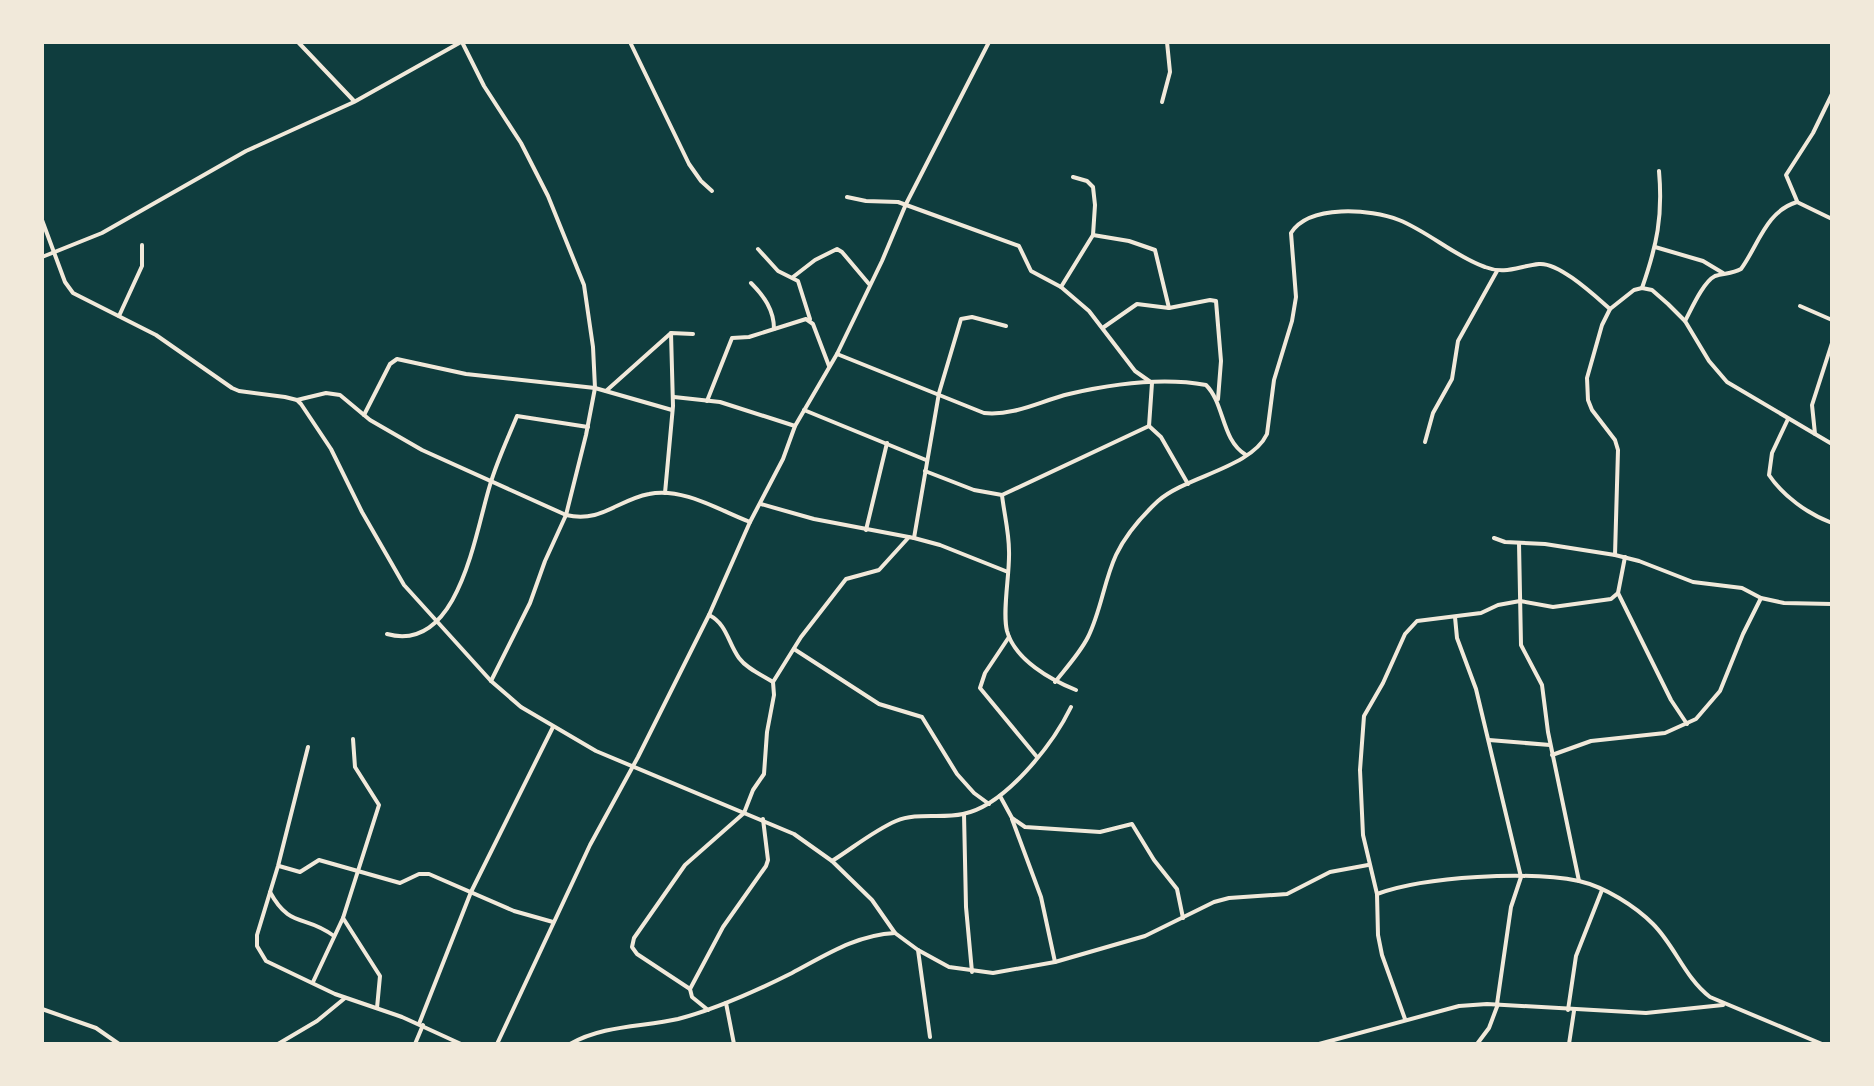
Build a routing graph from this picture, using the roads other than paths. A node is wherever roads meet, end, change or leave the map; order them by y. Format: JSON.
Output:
{"nodes":[{"id":1,"x":298,"y":42,"type":"edge"},
{"id":2,"x":462,"y":42,"type":"edge"},
{"id":3,"x":630,"y":42,"type":"edge"},
{"id":4,"x":989,"y":42,"type":"edge"},
{"id":5,"x":1167,"y":42,"type":"edge"},
{"id":6,"x":450,"y":45,"type":"edge"},
{"id":7,"x":1832,"y":94,"type":"edge"},
{"id":8,"x":354,"y":102,"type":"junction"},
{"id":9,"x":1162,"y":102,"type":"dead end"},
{"id":10,"x":1659,"y":171,"type":"dead end"},
{"id":11,"x":1073,"y":177,"type":"dead end"},
{"id":12,"x":712,"y":191,"type":"dead end"},
{"id":13,"x":847,"y":197,"type":"dead end"},
{"id":14,"x":1797,"y":202,"type":"junction"},
{"id":15,"x":906,"y":204,"type":"junction"},
{"id":16,"x":1832,"y":219,"type":"edge"},
{"id":17,"x":42,"y":220,"type":"edge"},
{"id":18,"x":1093,"y":235,"type":"junction"},
{"id":19,"x":142,"y":245,"type":"dead end"},
{"id":20,"x":1655,"y":247,"type":"junction"},
{"id":21,"x":758,"y":249,"type":"dead end"},
{"id":22,"x":55,"y":252,"type":"junction"},
{"id":23,"x":42,"y":257,"type":"edge"},
{"id":24,"x":1497,"y":271,"type":"junction"},
{"id":25,"x":1725,"y":274,"type":"junction"},
{"id":26,"x":793,"y":277,"type":"junction"},
{"id":27,"x":751,"y":283,"type":"dead end"},
{"id":28,"x":869,"y":284,"type":"junction"},
{"id":29,"x":1061,"y":287,"type":"junction"},
{"id":30,"x":1642,"y":288,"type":"junction"},
{"id":31,"x":1800,"y":306,"type":"dead end"},
{"id":32,"x":1169,"y":308,"type":"junction"},
{"id":33,"x":1610,"y":309,"type":"junction"},
{"id":34,"x":119,"y":316,"type":"junction"},
{"id":35,"x":1832,"y":320,"type":"edge"},
{"id":36,"x":1685,"y":321,"type":"junction"},
{"id":37,"x":811,"y":322,"type":"junction"},
{"id":38,"x":1006,"y":326,"type":"dead end"},
{"id":39,"x":1104,"y":327,"type":"junction"},
{"id":40,"x":774,"y":329,"type":"junction"},
{"id":41,"x":671,"y":333,"type":"junction"},
{"id":42,"x":693,"y":334,"type":"dead end"},
{"id":43,"x":1832,"y":343,"type":"edge"},
{"id":44,"x":837,"y":354,"type":"junction"},
{"id":45,"x":829,"y":366,"type":"junction"},
{"id":46,"x":1152,"y":383,"type":"junction"},
{"id":47,"x":595,"y":388,"type":"junction"},
{"id":48,"x":606,"y":391,"type":"junction"},
{"id":49,"x":939,"y":393,"type":"junction"},
{"id":50,"x":673,"y":396,"type":"junction"},
{"id":51,"x":1218,"y":399,"type":"junction"},
{"id":52,"x":297,"y":400,"type":"junction"},
{"id":53,"x":707,"y":401,"type":"junction"},
{"id":54,"x":672,"y":410,"type":"junction"},
{"id":55,"x":804,"y":410,"type":"junction"},
{"id":56,"x":364,"y":415,"type":"junction"},
{"id":57,"x":1788,"y":419,"type":"junction"},
{"id":58,"x":795,"y":426,"type":"junction"},
{"id":59,"x":1149,"y":426,"type":"junction"},
{"id":60,"x":588,"y":427,"type":"junction"},
{"id":61,"x":1815,"y":434,"type":"junction"},
{"id":62,"x":1425,"y":442,"type":"dead end"},
{"id":63,"x":887,"y":443,"type":"junction"},
{"id":64,"x":1832,"y":444,"type":"edge"},
{"id":65,"x":1246,"y":455,"type":"junction"},
{"id":66,"x":926,"y":460,"type":"junction"},
{"id":67,"x":925,"y":471,"type":"junction"},
{"id":68,"x":491,"y":480,"type":"junction"},
{"id":69,"x":1188,"y":484,"type":"junction"},
{"id":70,"x":665,"y":493,"type":"junction"},
{"id":71,"x":1002,"y":495,"type":"junction"},
{"id":72,"x":761,"y":504,"type":"junction"},
{"id":73,"x":566,"y":515,"type":"junction"},
{"id":74,"x":750,"y":522,"type":"junction"},
{"id":75,"x":1832,"y":523,"type":"edge"},
{"id":76,"x":866,"y":530,"type":"junction"},
{"id":77,"x":912,"y":537,"type":"junction"},
{"id":78,"x":1494,"y":538,"type":"dead end"},
{"id":79,"x":1519,"y":543,"type":"junction"},
{"id":80,"x":1615,"y":555,"type":"junction"},
{"id":81,"x":1625,"y":557,"type":"junction"},
{"id":82,"x":1008,"y":572,"type":"junction"},
{"id":83,"x":1618,"y":593,"type":"junction"},
{"id":84,"x":1761,"y":598,"type":"junction"},
{"id":85,"x":1520,"y":601,"type":"junction"},
{"id":86,"x":1832,"y":604,"type":"edge"},
{"id":87,"x":709,"y":615,"type":"junction"},
{"id":88,"x":1455,"y":617,"type":"junction"},
{"id":89,"x":438,"y":622,"type":"junction"},
{"id":90,"x":387,"y":634,"type":"dead end"},
{"id":91,"x":1010,"y":636,"type":"junction"},
{"id":92,"x":794,"y":649,"type":"junction"},
{"id":93,"x":491,"y":681,"type":"junction"},
{"id":94,"x":773,"y":682,"type":"junction"},
{"id":95,"x":1055,"y":682,"type":"junction"},
{"id":96,"x":1076,"y":690,"type":"dead end"},
{"id":97,"x":1071,"y":707,"type":"dead end"},
{"id":98,"x":1687,"y":724,"type":"junction"},
{"id":99,"x":553,"y":727,"type":"junction"},
{"id":100,"x":353,"y":739,"type":"dead end"},
{"id":101,"x":1489,"y":740,"type":"junction"},
{"id":102,"x":1550,"y":745,"type":"junction"},
{"id":103,"x":308,"y":747,"type":"dead end"},
{"id":104,"x":1552,"y":755,"type":"junction"},
{"id":105,"x":1037,"y":757,"type":"junction"},
{"id":106,"x":632,"y":766,"type":"junction"},
{"id":107,"x":1000,"y":796,"type":"junction"},
{"id":108,"x":989,"y":804,"type":"junction"},
{"id":109,"x":744,"y":813,"type":"junction"},
{"id":110,"x":964,"y":814,"type":"junction"},
{"id":111,"x":1012,"y":818,"type":"junction"},
{"id":112,"x":763,"y":819,"type":"junction"},
{"id":113,"x":832,"y":861,"type":"junction"},
{"id":114,"x":1368,"y":865,"type":"junction"},
{"id":115,"x":278,"y":866,"type":"junction"},
{"id":116,"x":357,"y":872,"type":"junction"},
{"id":117,"x":1521,"y":877,"type":"junction"},
{"id":118,"x":1579,"y":881,"type":"junction"},
{"id":119,"x":1603,"y":890,"type":"junction"},
{"id":120,"x":270,"y":892,"type":"junction"},
{"id":121,"x":471,"y":892,"type":"junction"},
{"id":122,"x":1377,"y":894,"type":"junction"},
{"id":123,"x":343,"y":918,"type":"junction"},
{"id":124,"x":1183,"y":918,"type":"junction"},
{"id":125,"x":553,"y":922,"type":"junction"},
{"id":126,"x":895,"y":933,"type":"junction"},
{"id":127,"x":334,"y":936,"type":"junction"},
{"id":128,"x":918,"y":950,"type":"junction"},
{"id":129,"x":1055,"y":962,"type":"junction"},
{"id":130,"x":972,"y":972,"type":"junction"},
{"id":131,"x":313,"y":982,"type":"junction"},
{"id":132,"x":690,"y":989,"type":"junction"},
{"id":133,"x":345,"y":998,"type":"junction"},
{"id":134,"x":726,"y":1003,"type":"junction"},
{"id":135,"x":1497,"y":1004,"type":"junction"},
{"id":136,"x":1725,"y":1005,"type":"junction"},
{"id":137,"x":42,"y":1009,"type":"edge"},
{"id":138,"x":377,"y":1009,"type":"junction"},
{"id":139,"x":708,"y":1010,"type":"junction"},
{"id":140,"x":1571,"y":1010,"type":"junction"},
{"id":141,"x":1405,"y":1019,"type":"junction"},
{"id":142,"x":421,"y":1025,"type":"junction"},
{"id":143,"x":930,"y":1037,"type":"dead end"},
{"id":144,"x":119,"y":1044,"type":"edge"},
{"id":145,"x":278,"y":1044,"type":"edge"},
{"id":146,"x":415,"y":1044,"type":"edge"},
{"id":147,"x":461,"y":1044,"type":"edge"},
{"id":148,"x":497,"y":1044,"type":"edge"},
{"id":149,"x":570,"y":1044,"type":"edge"},
{"id":150,"x":734,"y":1044,"type":"edge"},
{"id":151,"x":1319,"y":1044,"type":"edge"},
{"id":152,"x":1477,"y":1044,"type":"edge"},
{"id":153,"x":1569,"y":1044,"type":"edge"},
{"id":154,"x":1822,"y":1044,"type":"edge"}],
"edges":[{"from":1,"to":8,"type":"street"},
{"from":2,"to":6,"type":"street"},
{"from":2,"to":47,"type":"street"},
{"from":3,"to":12,"type":"street"},
{"from":4,"to":15,"type":"street"},
{"from":5,"to":9,"type":"street"},
{"from":6,"to":8,"type":"street"},
{"from":7,"to":14,"type":"street"},
{"from":8,"to":22,"type":"street"},
{"from":10,"to":20,"type":"street"},
{"from":11,"to":18,"type":"street"},
{"from":13,"to":15,"type":"street"},
{"from":14,"to":16,"type":"street"},
{"from":14,"to":25,"type":"street"},
{"from":15,"to":28,"type":"street"},
{"from":15,"to":29,"type":"street"},
{"from":17,"to":22,"type":"street"},
{"from":18,"to":29,"type":"street"},
{"from":18,"to":32,"type":"street"},
{"from":19,"to":34,"type":"street"},
{"from":20,"to":25,"type":"street"},
{"from":20,"to":30,"type":"street"},
{"from":21,"to":26,"type":"street"},
{"from":22,"to":23,"type":"street"},
{"from":22,"to":34,"type":"street"},
{"from":24,"to":33,"type":"street"},
{"from":24,"to":62,"type":"street"},
{"from":24,"to":65,"type":"street"},
{"from":25,"to":36,"type":"street"},
{"from":26,"to":28,"type":"street"},
{"from":26,"to":37,"type":"street"},
{"from":27,"to":40,"type":"street"},
{"from":28,"to":44,"type":"street"},
{"from":29,"to":39,"type":"street"},
{"from":30,"to":33,"type":"street"},
{"from":30,"to":36,"type":"street"},
{"from":31,"to":35,"type":"street"},
{"from":32,"to":39,"type":"street"},
{"from":32,"to":51,"type":"street"},
{"from":33,"to":80,"type":"street"},
{"from":34,"to":52,"type":"street"},
{"from":36,"to":57,"type":"street"},
{"from":37,"to":40,"type":"street"},
{"from":37,"to":45,"type":"street"},
{"from":38,"to":49,"type":"street"},
{"from":39,"to":46,"type":"street"},
{"from":40,"to":53,"type":"street"},
{"from":41,"to":42,"type":"street"},
{"from":41,"to":48,"type":"street"},
{"from":41,"to":50,"type":"street"},
{"from":43,"to":61,"type":"street"},
{"from":44,"to":45,"type":"street"},
{"from":44,"to":49,"type":"street"},
{"from":45,"to":55,"type":"street"},
{"from":46,"to":49,"type":"street"},
{"from":46,"to":51,"type":"street"},
{"from":46,"to":59,"type":"street"},
{"from":47,"to":48,"type":"street"},
{"from":47,"to":56,"type":"street"},
{"from":47,"to":60,"type":"street"},
{"from":48,"to":54,"type":"street"},
{"from":49,"to":66,"type":"street"},
{"from":50,"to":53,"type":"street"},
{"from":50,"to":54,"type":"street"},
{"from":51,"to":65,"type":"street"},
{"from":52,"to":56,"type":"street"},
{"from":52,"to":89,"type":"street"},
{"from":53,"to":58,"type":"street"},
{"from":54,"to":70,"type":"street"},
{"from":55,"to":58,"type":"street"},
{"from":55,"to":63,"type":"street"},
{"from":56,"to":68,"type":"street"},
{"from":57,"to":61,"type":"street"},
{"from":57,"to":75,"type":"street"},
{"from":58,"to":72,"type":"street"},
{"from":59,"to":69,"type":"street"},
{"from":59,"to":71,"type":"street"},
{"from":60,"to":68,"type":"street"},
{"from":60,"to":73,"type":"street"},
{"from":61,"to":64,"type":"street"},
{"from":63,"to":66,"type":"street"},
{"from":63,"to":76,"type":"street"},
{"from":65,"to":69,"type":"street"},
{"from":66,"to":67,"type":"street"},
{"from":67,"to":71,"type":"street"},
{"from":67,"to":77,"type":"street"},
{"from":68,"to":73,"type":"street"},
{"from":68,"to":89,"type":"street"},
{"from":69,"to":95,"type":"street"},
{"from":70,"to":73,"type":"street"},
{"from":70,"to":74,"type":"street"},
{"from":71,"to":82,"type":"street"},
{"from":72,"to":74,"type":"street"},
{"from":72,"to":76,"type":"street"},
{"from":73,"to":93,"type":"street"},
{"from":74,"to":87,"type":"street"},
{"from":76,"to":77,"type":"street"},
{"from":77,"to":82,"type":"street"},
{"from":77,"to":92,"type":"street"},
{"from":78,"to":79,"type":"street"},
{"from":79,"to":80,"type":"street"},
{"from":79,"to":85,"type":"street"},
{"from":80,"to":81,"type":"street"},
{"from":81,"to":83,"type":"street"},
{"from":81,"to":84,"type":"street"},
{"from":82,"to":91,"type":"street"},
{"from":83,"to":85,"type":"street"},
{"from":83,"to":98,"type":"street"},
{"from":84,"to":86,"type":"street"},
{"from":84,"to":98,"type":"street"},
{"from":85,"to":88,"type":"street"},
{"from":85,"to":102,"type":"street"},
{"from":87,"to":94,"type":"street"},
{"from":87,"to":106,"type":"street"},
{"from":88,"to":101,"type":"street"},
{"from":88,"to":114,"type":"street"},
{"from":89,"to":90,"type":"street"},
{"from":89,"to":93,"type":"street"},
{"from":91,"to":95,"type":"street"},
{"from":91,"to":105,"type":"street"},
{"from":92,"to":94,"type":"street"},
{"from":92,"to":108,"type":"street"},
{"from":93,"to":99,"type":"street"},
{"from":94,"to":109,"type":"street"},
{"from":95,"to":96,"type":"street"},
{"from":97,"to":105,"type":"street"},
{"from":98,"to":104,"type":"street"},
{"from":99,"to":106,"type":"street"},
{"from":99,"to":121,"type":"street"},
{"from":100,"to":116,"type":"street"},
{"from":101,"to":102,"type":"street"},
{"from":101,"to":117,"type":"street"},
{"from":102,"to":104,"type":"street"},
{"from":103,"to":115,"type":"street"},
{"from":104,"to":118,"type":"street"},
{"from":105,"to":107,"type":"street"},
{"from":106,"to":109,"type":"street"},
{"from":106,"to":125,"type":"street"},
{"from":107,"to":108,"type":"street"},
{"from":107,"to":111,"type":"street"},
{"from":108,"to":110,"type":"street"},
{"from":109,"to":112,"type":"street"},
{"from":109,"to":132,"type":"street"},
{"from":110,"to":113,"type":"street"},
{"from":110,"to":130,"type":"street"},
{"from":111,"to":124,"type":"street"},
{"from":111,"to":129,"type":"street"},
{"from":112,"to":113,"type":"street"},
{"from":112,"to":132,"type":"street"},
{"from":113,"to":126,"type":"street"},
{"from":114,"to":122,"type":"street"},
{"from":114,"to":124,"type":"street"},
{"from":115,"to":116,"type":"street"},
{"from":115,"to":120,"type":"street"},
{"from":116,"to":121,"type":"street"},
{"from":116,"to":123,"type":"street"},
{"from":117,"to":118,"type":"street"},
{"from":117,"to":122,"type":"street"},
{"from":117,"to":135,"type":"street"},
{"from":118,"to":119,"type":"street"},
{"from":119,"to":136,"type":"street"},
{"from":119,"to":140,"type":"street"},
{"from":120,"to":127,"type":"street"},
{"from":120,"to":131,"type":"street"},
{"from":121,"to":125,"type":"street"},
{"from":121,"to":142,"type":"street"},
{"from":122,"to":141,"type":"street"},
{"from":123,"to":127,"type":"street"},
{"from":123,"to":138,"type":"street"},
{"from":124,"to":129,"type":"street"},
{"from":125,"to":148,"type":"street"},
{"from":126,"to":128,"type":"street"},
{"from":126,"to":134,"type":"street"},
{"from":127,"to":131,"type":"street"},
{"from":128,"to":130,"type":"street"},
{"from":128,"to":143,"type":"street"},
{"from":129,"to":130,"type":"street"},
{"from":131,"to":133,"type":"street"},
{"from":132,"to":139,"type":"street"},
{"from":133,"to":138,"type":"street"},
{"from":133,"to":145,"type":"street"},
{"from":134,"to":139,"type":"street"},
{"from":134,"to":150,"type":"street"},
{"from":135,"to":140,"type":"street"},
{"from":135,"to":141,"type":"street"},
{"from":135,"to":152,"type":"street"},
{"from":136,"to":140,"type":"street"},
{"from":136,"to":154,"type":"street"},
{"from":137,"to":144,"type":"street"},
{"from":138,"to":142,"type":"street"},
{"from":139,"to":149,"type":"street"},
{"from":140,"to":153,"type":"street"},
{"from":141,"to":151,"type":"street"},
{"from":142,"to":146,"type":"street"},
{"from":142,"to":147,"type":"street"}]}
